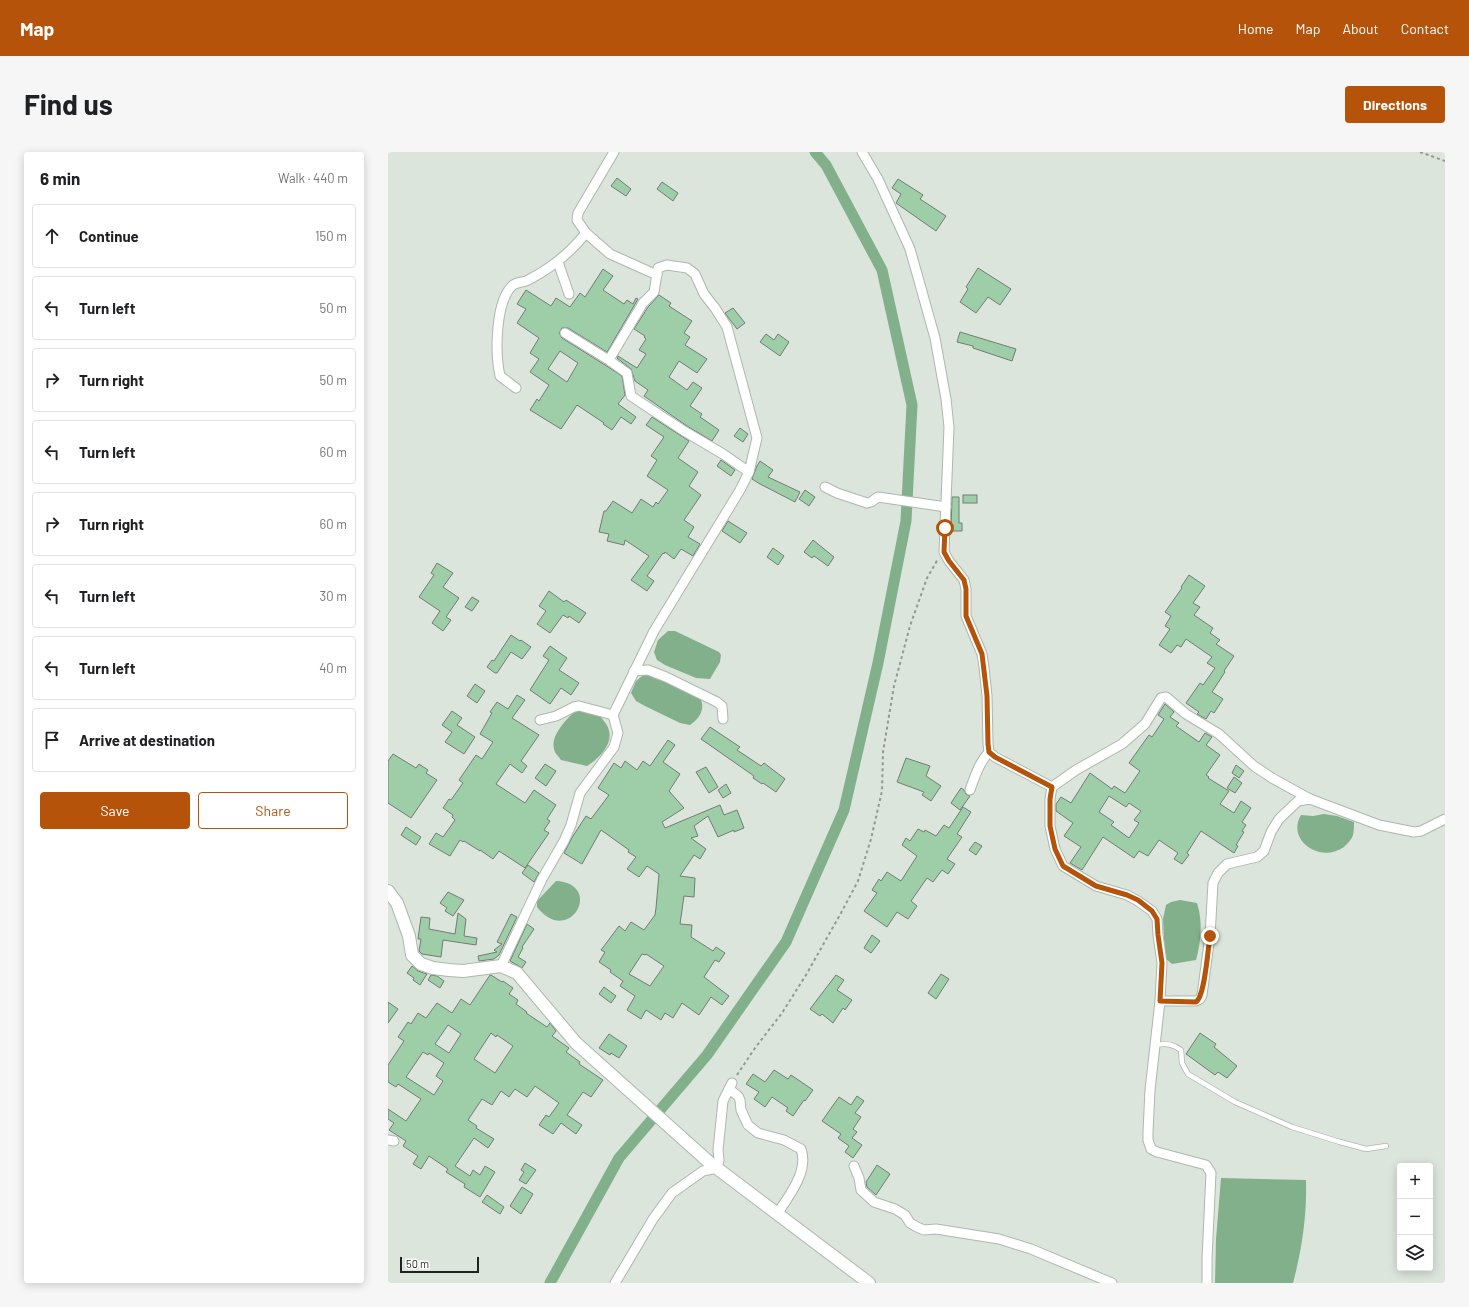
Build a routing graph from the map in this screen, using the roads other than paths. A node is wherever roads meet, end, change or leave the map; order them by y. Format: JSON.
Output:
{"nodes":[{"id":1,"x":614,"y":152,"type":"edge"},
{"id":2,"x":862,"y":152,"type":"edge"},
{"id":3,"x":586,"y":233,"type":"junction"},
{"id":4,"x":558,"y":262,"type":"junction"},
{"id":5,"x":657,"y":275,"type":"junction"},
{"id":6,"x":569,"y":294,"type":"dead end"},
{"id":7,"x":565,"y":333,"type":"dead end"},
{"id":8,"x":610,"y":358,"type":"junction"},
{"id":9,"x":516,"y":388,"type":"dead end"},
{"id":10,"x":749,"y":472,"type":"junction"},
{"id":11,"x":825,"y":488,"type":"dead end"},
{"id":12,"x":943,"y":507,"type":"junction"},
{"id":13,"x":634,"y":671,"type":"junction"},
{"id":14,"x":613,"y":715,"type":"junction"},
{"id":15,"x":723,"y":719,"type":"dead end"},
{"id":16,"x":540,"y":720,"type":"dead end"},
{"id":17,"x":989,"y":752,"type":"junction"},
{"id":18,"x":1052,"y":787,"type":"junction"},
{"id":19,"x":970,"y":790,"type":"dead end"},
{"id":20,"x":1310,"y":799,"type":"junction"},
{"id":21,"x":1445,"y":819,"type":"edge"},
{"id":22,"x":388,"y":891,"type":"edge"},
{"id":23,"x":501,"y":966,"type":"junction"},
{"id":24,"x":1160,"y":1001,"type":"junction"},
{"id":25,"x":1156,"y":1045,"type":"junction"},
{"id":26,"x":1386,"y":1146,"type":"dead end"},
{"id":27,"x":713,"y":1166,"type":"junction"},
{"id":28,"x":854,"y":1166,"type":"dead end"},
{"id":29,"x":777,"y":1214,"type":"junction"},
{"id":30,"x":614,"y":1283,"type":"edge"},
{"id":31,"x":869,"y":1283,"type":"edge"},
{"id":32,"x":1112,"y":1283,"type":"edge"},
{"id":33,"x":1207,"y":1283,"type":"edge"}],
"edges":[{"from":1,"to":3,"type":"street"},
{"from":2,"to":12,"type":"street"},
{"from":3,"to":4,"type":"street"},
{"from":3,"to":5,"type":"street"},
{"from":4,"to":6,"type":"street"},
{"from":4,"to":9,"type":"street"},
{"from":5,"to":8,"type":"street"},
{"from":5,"to":10,"type":"street"},
{"from":7,"to":8,"type":"street"},
{"from":8,"to":10,"type":"street"},
{"from":10,"to":13,"type":"street"},
{"from":11,"to":12,"type":"street"},
{"from":12,"to":17,"type":"street"},
{"from":13,"to":14,"type":"street"},
{"from":13,"to":15,"type":"street"},
{"from":14,"to":16,"type":"street"},
{"from":14,"to":23,"type":"street"},
{"from":17,"to":18,"type":"street"},
{"from":17,"to":19,"type":"street"},
{"from":18,"to":20,"type":"street"},
{"from":18,"to":24,"type":"street"},
{"from":20,"to":21,"type":"street"},
{"from":20,"to":24,"type":"street"},
{"from":22,"to":23,"type":"street"},
{"from":23,"to":27,"type":"street"},
{"from":24,"to":25,"type":"street"},
{"from":25,"to":26,"type":"lane"},
{"from":25,"to":33,"type":"street"},
{"from":27,"to":29,"type":"street"},
{"from":27,"to":29,"type":"street"},
{"from":27,"to":30,"type":"street"},
{"from":28,"to":32,"type":"street"},
{"from":29,"to":31,"type":"street"}]}
